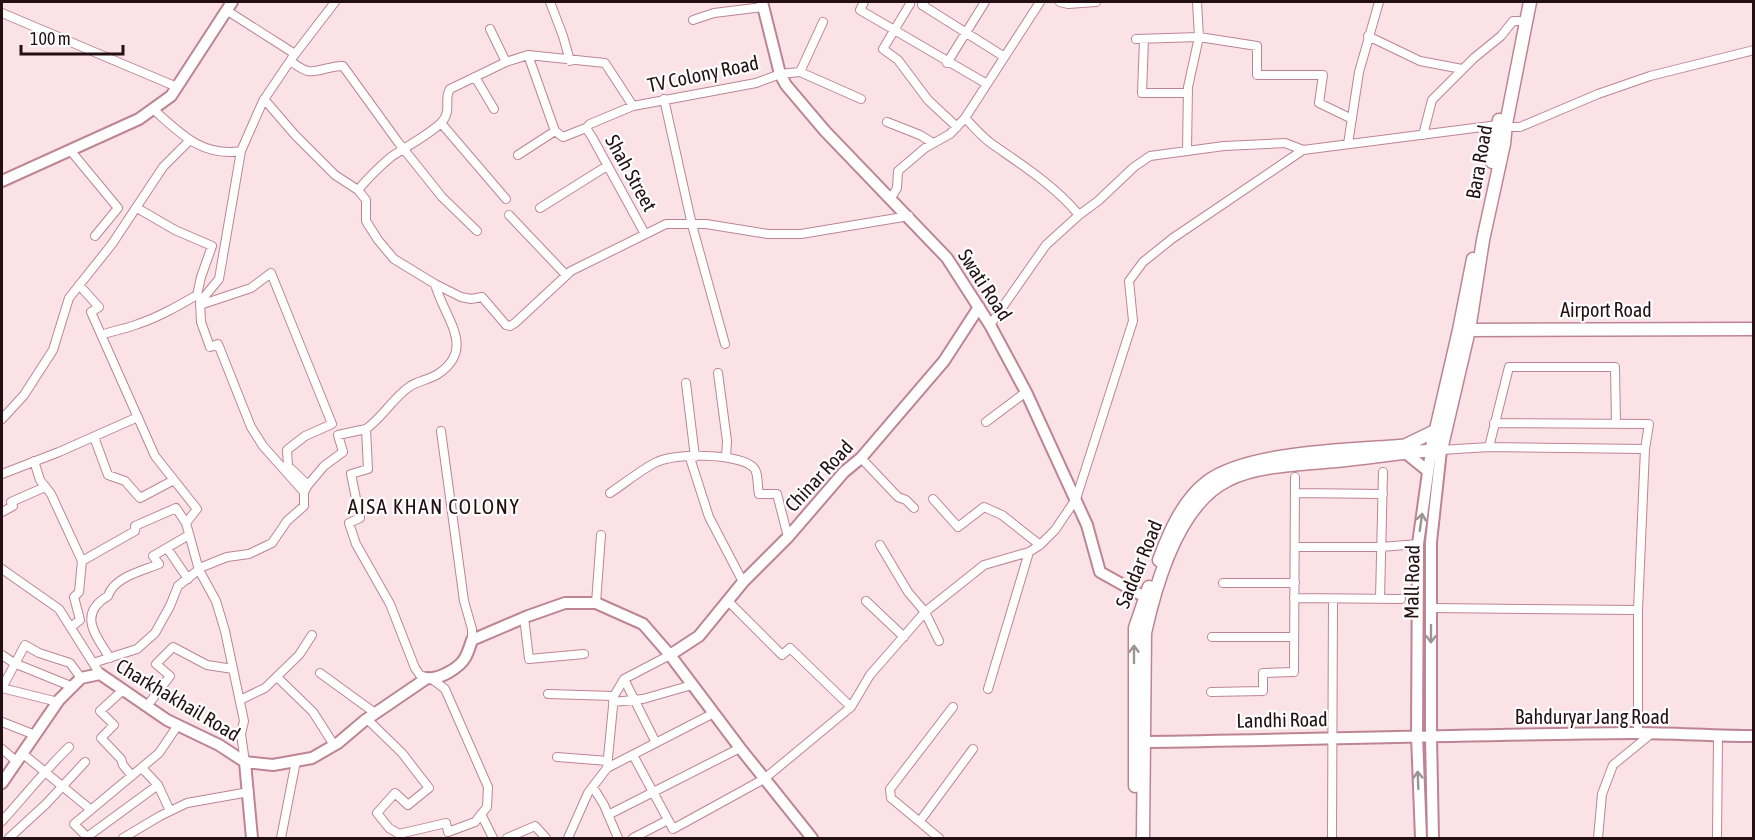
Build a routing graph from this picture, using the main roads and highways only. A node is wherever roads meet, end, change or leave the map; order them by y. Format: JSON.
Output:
{"nodes":[{"id":1,"x":1525,"y":2,"type":"edge"},
{"id":2,"x":1530,"y":2,"type":"edge"},
{"id":3,"x":1502,"y":125,"type":"junction"},
{"id":4,"x":1754,"y":329,"type":"edge"},
{"id":5,"x":1464,"y":330,"type":"junction"},
{"id":6,"x":1437,"y":430,"type":"junction"},
{"id":7,"x":1437,"y":447,"type":"junction"},
{"id":8,"x":1406,"y":450,"type":"junction"},
{"id":9,"x":1139,"y":742,"type":"junction"},
{"id":10,"x":1135,"y":838,"type":"edge"},
{"id":11,"x":1143,"y":838,"type":"edge"}],
"edges":[{"from":1,"to":3,"type":"main road"},
{"from":2,"to":3,"type":"main road","name":"Bara Road"},
{"from":3,"to":5,"type":"main road","name":"Bara Road"},
{"from":4,"to":5,"type":"main road","name":"Airport Road"},
{"from":5,"to":6,"type":"main road"},
{"from":5,"to":7,"type":"main road","name":"Mall Road"},
{"from":6,"to":7,"type":"main road"},
{"from":6,"to":8,"type":"main road"},
{"from":7,"to":8,"type":"main road"},
{"from":8,"to":9,"type":"main road"},
{"from":9,"to":10,"type":"main road"},
{"from":9,"to":11,"type":"main road"}]}
